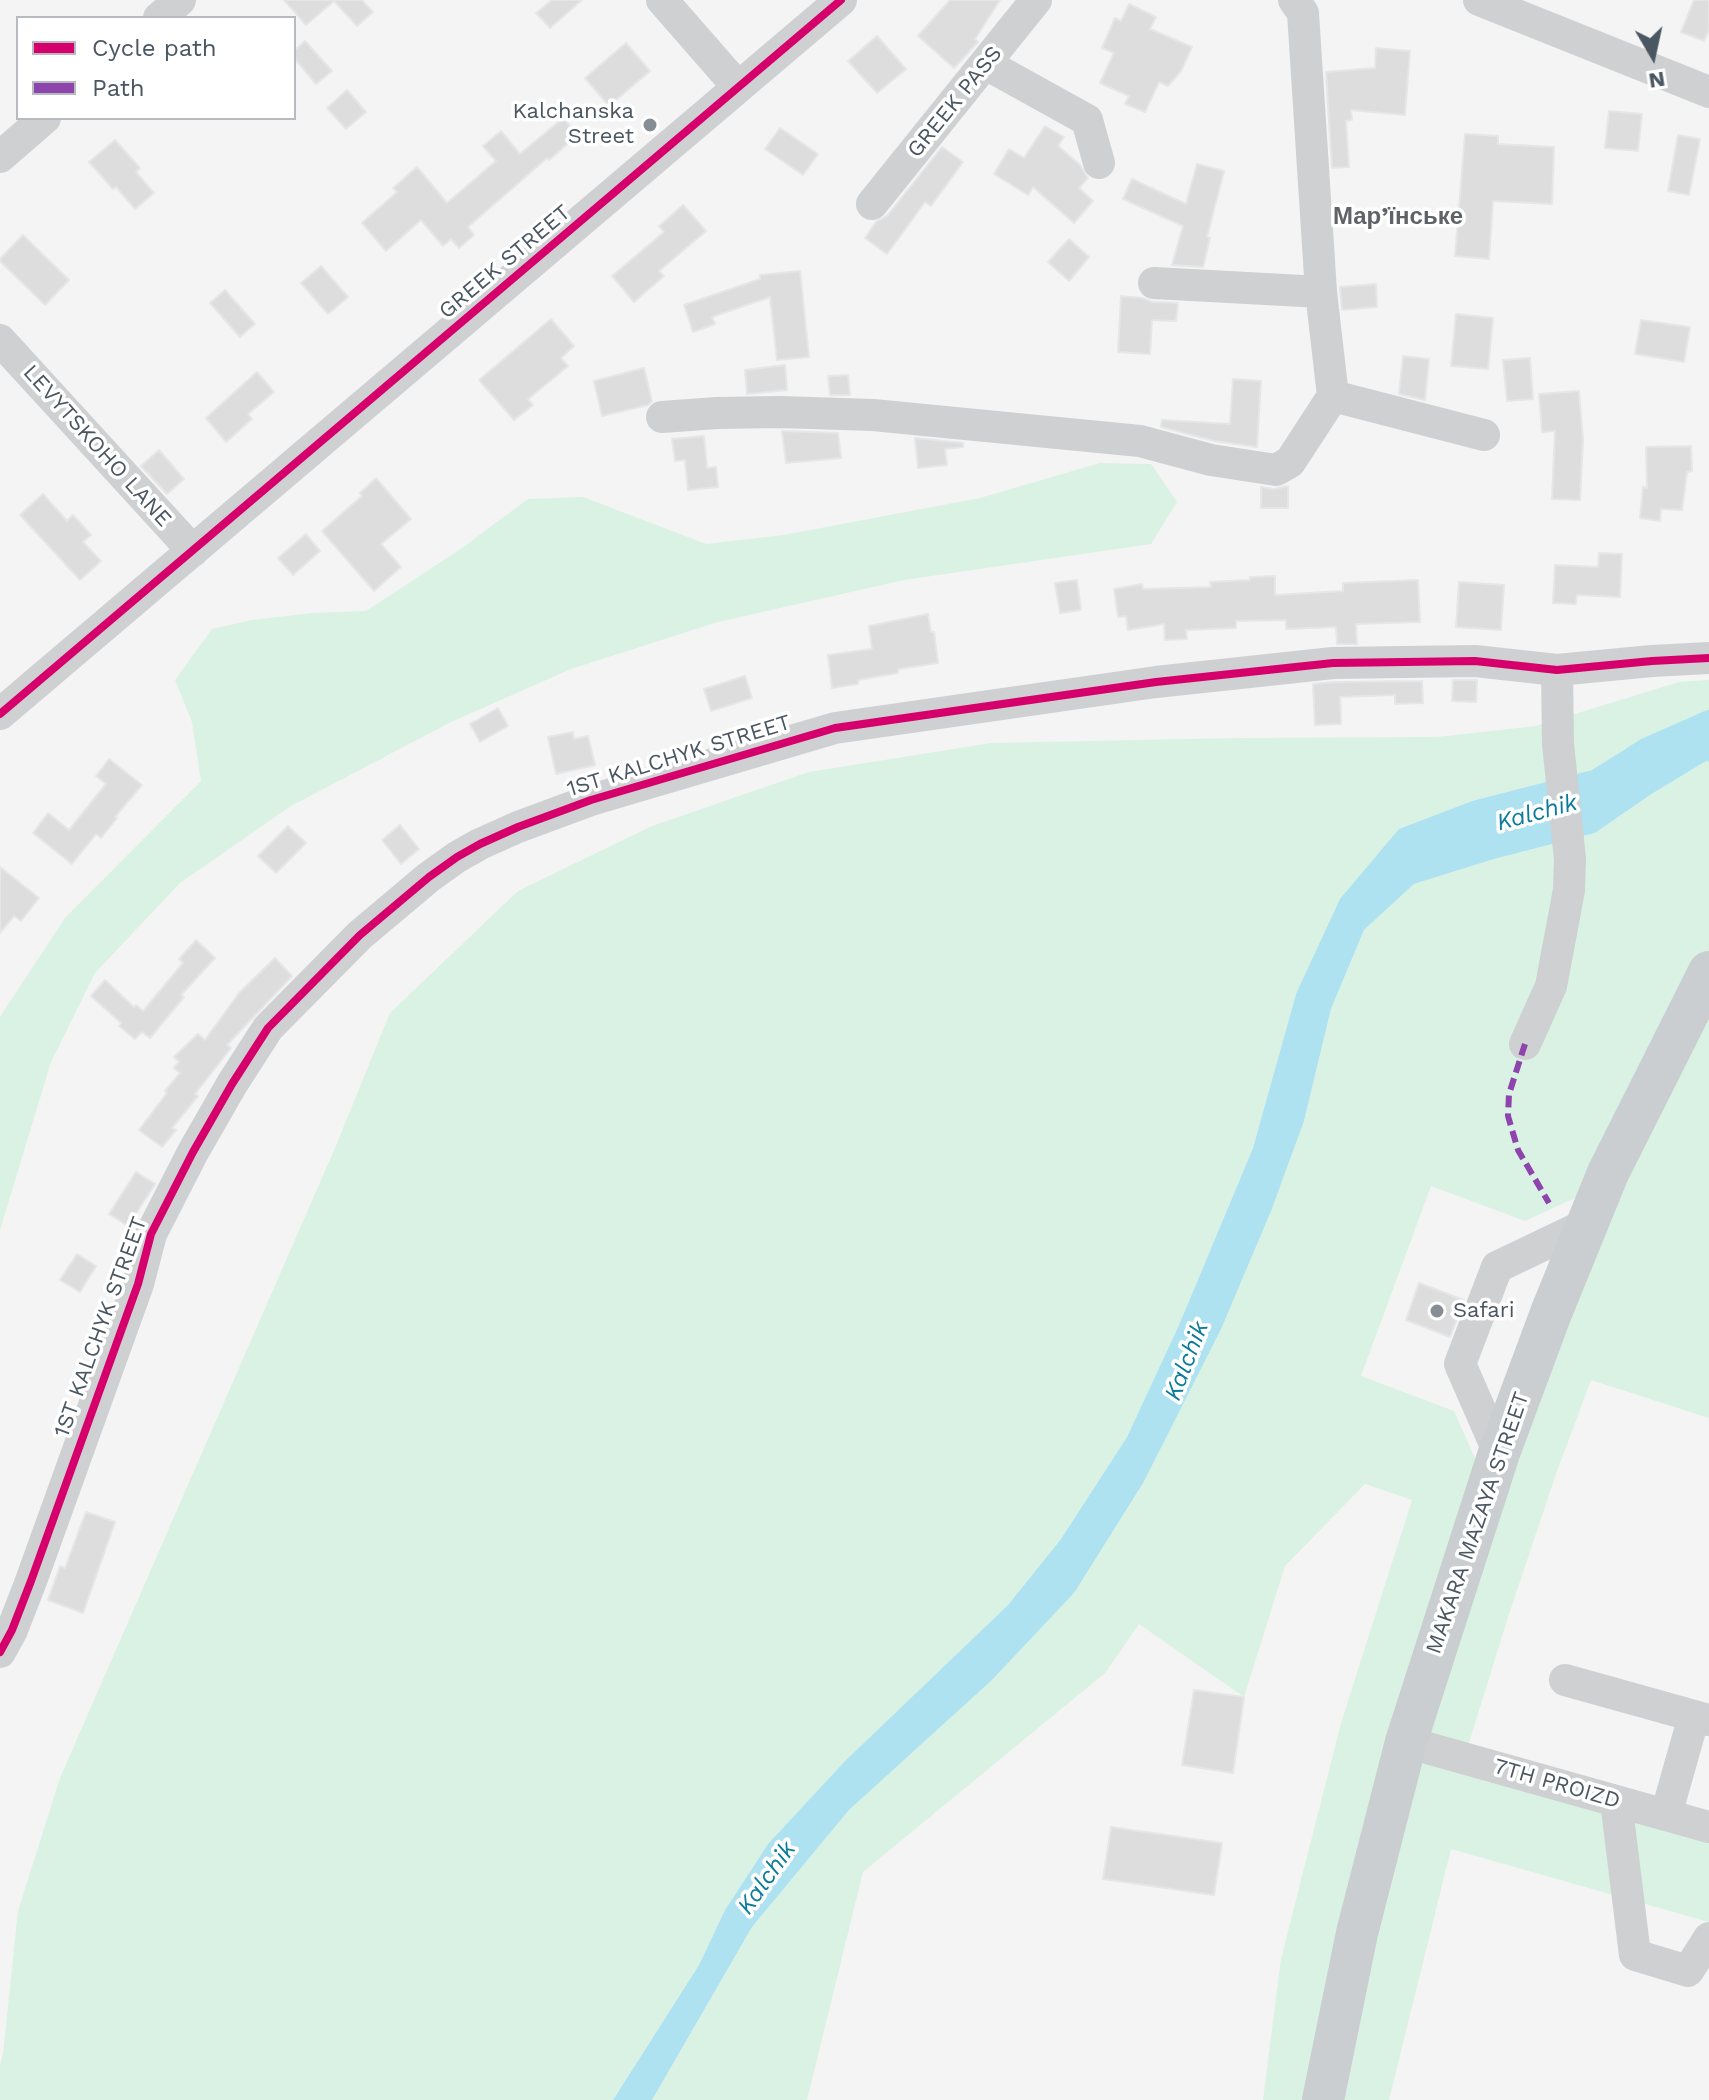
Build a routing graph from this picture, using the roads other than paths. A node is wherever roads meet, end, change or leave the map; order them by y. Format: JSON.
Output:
{"nodes":[{"id":1,"x":180,"y":0,"type":"edge"},
{"id":2,"x":662,"y":0,"type":"edge"},
{"id":3,"x":841,"y":0,"type":"edge"},
{"id":4,"x":1036,"y":0,"type":"edge"},
{"id":5,"x":1294,"y":0,"type":"edge"},
{"id":6,"x":1479,"y":0,"type":"edge"},
{"id":7,"x":161,"y":16,"type":"edge"},
{"id":8,"x":986,"y":64,"type":"junction"},
{"id":9,"x":738,"y":87,"type":"junction"},
{"id":10,"x":1709,"y":92,"type":"edge"},
{"id":11,"x":43,"y":120,"type":"edge"},
{"id":12,"x":0,"y":157,"type":"edge"},
{"id":13,"x":1099,"y":163,"type":"dead end"},
{"id":14,"x":872,"y":204,"type":"dead end"},
{"id":15,"x":1154,"y":283,"type":"dead end"},
{"id":16,"x":1321,"y":292,"type":"junction"},
{"id":17,"x":0,"y":340,"type":"edge"},
{"id":18,"x":1333,"y":396,"type":"junction"},
{"id":19,"x":662,"y":417,"type":"dead end"},
{"id":20,"x":1484,"y":435,"type":"dead end"},
{"id":21,"x":193,"y":551,"type":"junction"},
{"id":22,"x":1709,"y":658,"type":"edge"},
{"id":23,"x":1557,"y":670,"type":"junction"},
{"id":24,"x":0,"y":714,"type":"edge"},
{"id":25,"x":1709,"y":972,"type":"edge"},
{"id":26,"x":1525,"y":1044,"type":"dead end"},
{"id":27,"x":1587,"y":1224,"type":"junction"},
{"id":28,"x":1499,"y":1453,"type":"junction"},
{"id":29,"x":0,"y":1652,"type":"edge"},
{"id":30,"x":1565,"y":1680,"type":"dead end"},
{"id":31,"x":1702,"y":1718,"type":"edge"},
{"id":32,"x":1406,"y":1742,"type":"junction"},
{"id":33,"x":1616,"y":1801,"type":"junction"},
{"id":34,"x":1666,"y":1815,"type":"junction"},
{"id":35,"x":1709,"y":1827,"type":"edge"},
{"id":36,"x":1709,"y":1938,"type":"edge"},
{"id":37,"x":1323,"y":2100,"type":"edge"}],
"edges":[{"from":1,"to":7,"type":"street"},
{"from":2,"to":9,"type":"street"},
{"from":3,"to":9,"type":"street","name":"GREEK STREET"},
{"from":4,"to":8,"type":"street","name":"GREEK PASS"},
{"from":5,"to":16,"type":"street"},
{"from":6,"to":10,"type":"street"},
{"from":8,"to":13,"type":"street"},
{"from":8,"to":14,"type":"street","name":"GREEK PASS"},
{"from":9,"to":21,"type":"street","name":"GREEK STREET"},
{"from":11,"to":12,"type":"street"},
{"from":15,"to":16,"type":"street"},
{"from":16,"to":18,"type":"street"},
{"from":17,"to":21,"type":"street","name":"LEVYTSKOHO LANE"},
{"from":18,"to":19,"type":"street"},
{"from":18,"to":20,"type":"street"},
{"from":21,"to":24,"type":"street","name":"GREEK STREET"},
{"from":22,"to":23,"type":"street","name":"1ST KALCHYK STREET"},
{"from":23,"to":26,"type":"street"},
{"from":23,"to":29,"type":"street","name":"1ST KALCHYK STREET"},
{"from":25,"to":27,"type":"main road","name":"MAKARA MAZAYA STREET"},
{"from":27,"to":28,"type":"main road","name":"MAKARA MAZAYA STREET"},
{"from":27,"to":28,"type":"street"},
{"from":28,"to":32,"type":"main road","name":"MAKARA MAZAYA STREET"},
{"from":30,"to":31,"type":"street"},
{"from":31,"to":34,"type":"street"},
{"from":32,"to":33,"type":"street","name":"7TH PROIZD"},
{"from":32,"to":37,"type":"main road","name":"MAKARA MAZAYA STREET"},
{"from":33,"to":34,"type":"street","name":"7TH PROIZD"},
{"from":33,"to":36,"type":"street"},
{"from":34,"to":35,"type":"street","name":"7TH PROIZD"}]}
